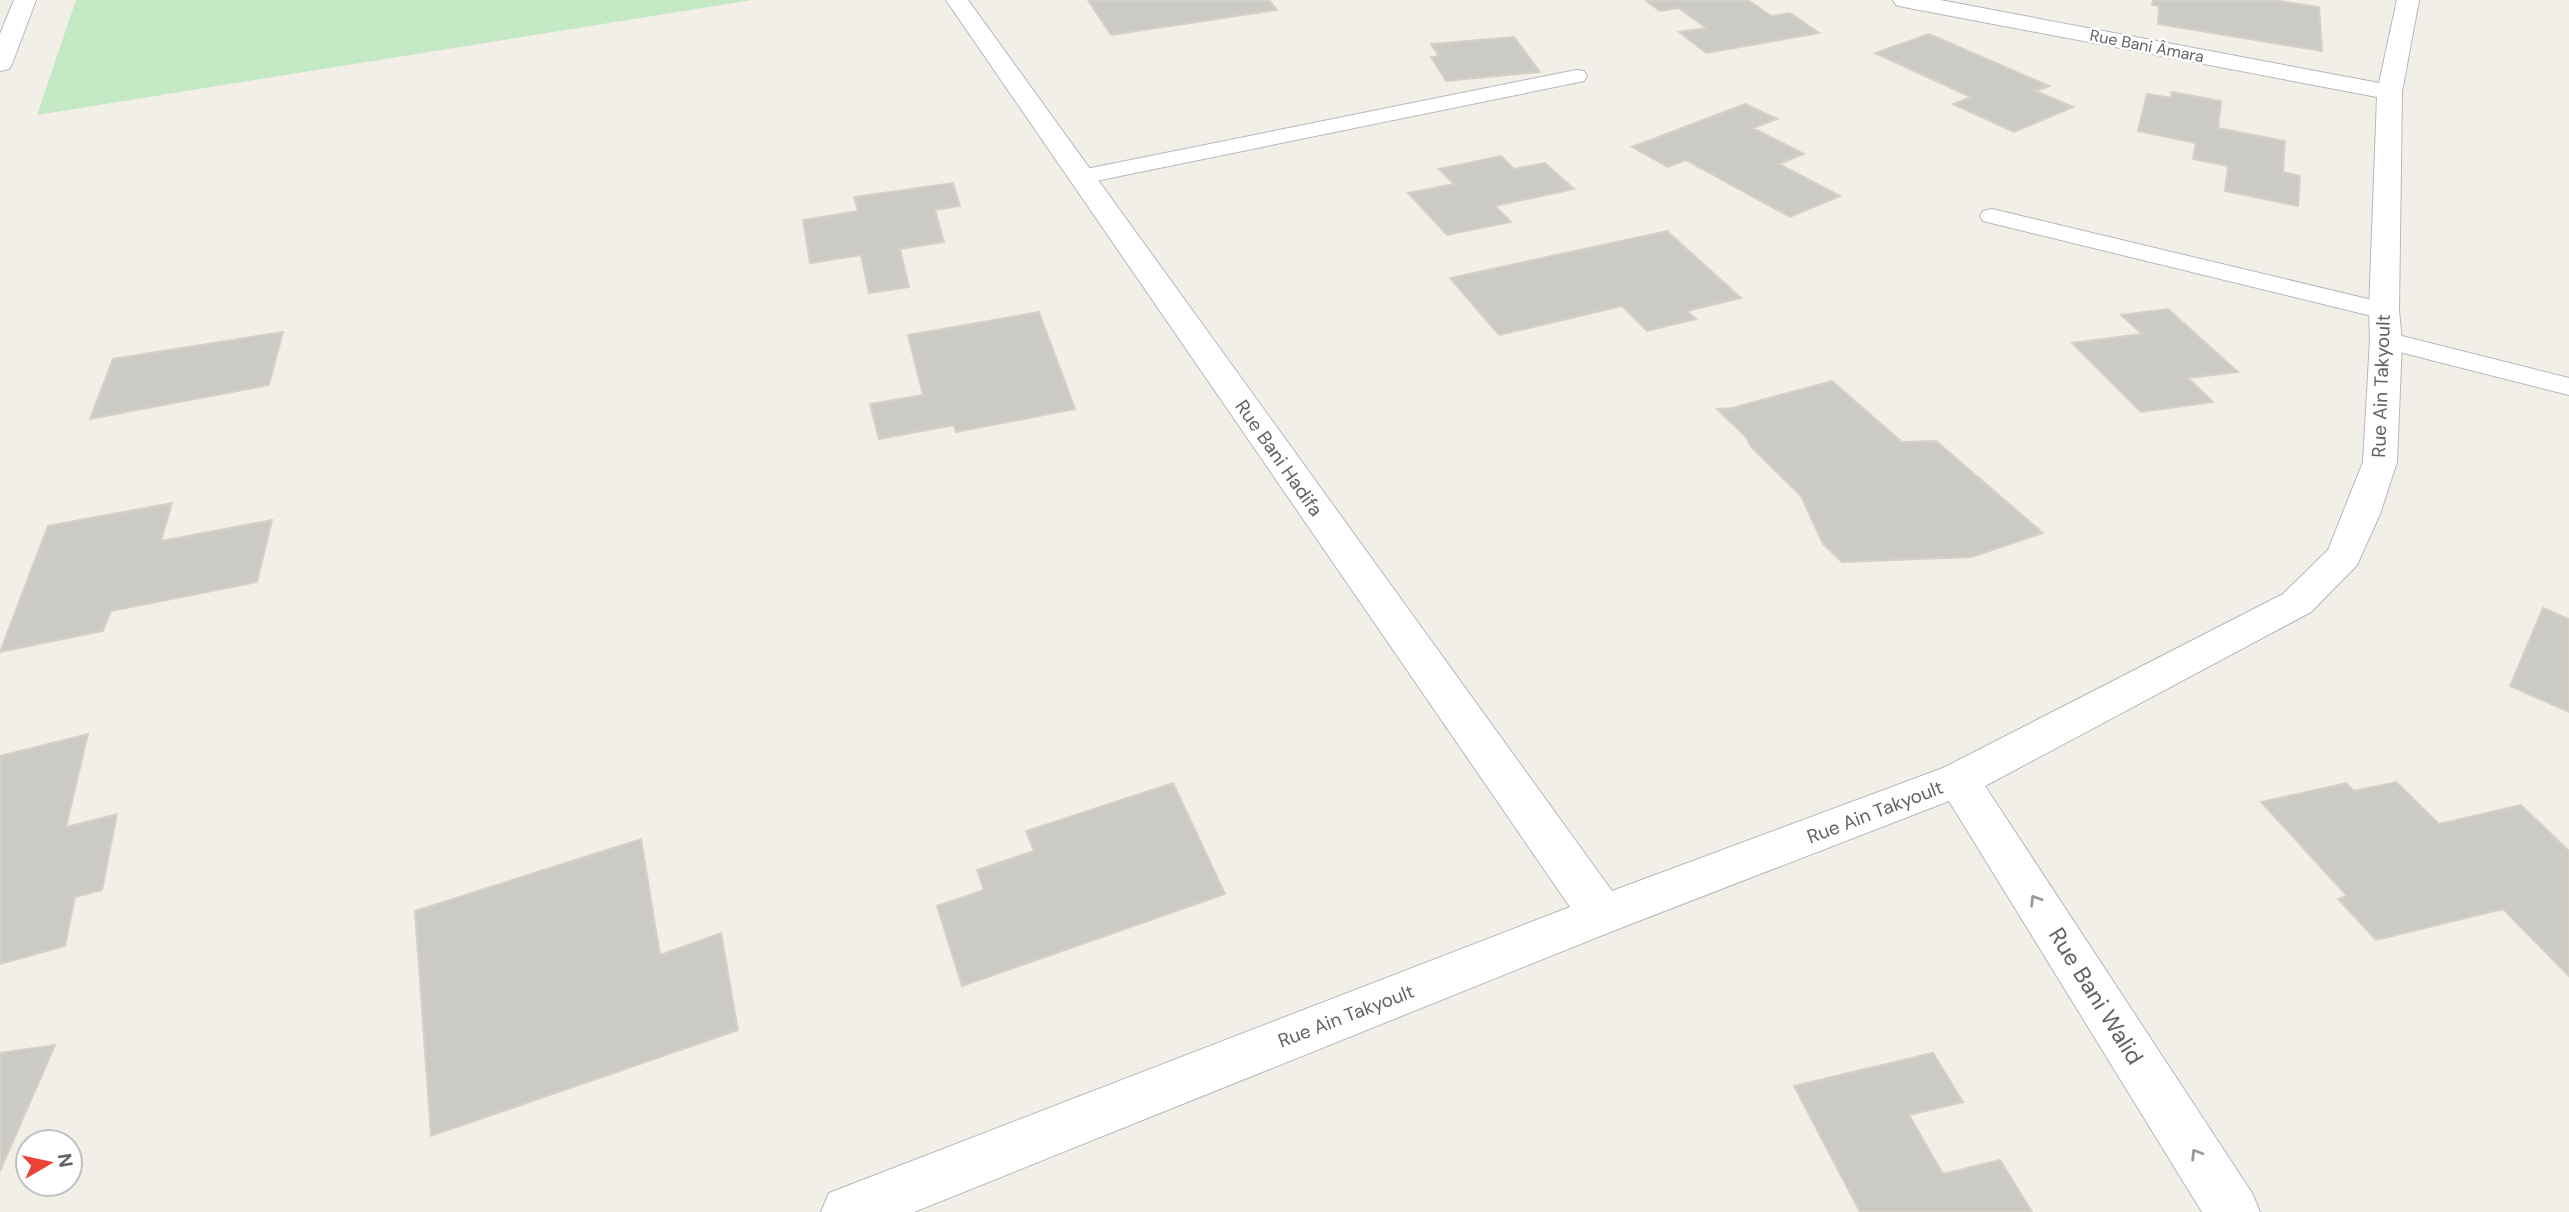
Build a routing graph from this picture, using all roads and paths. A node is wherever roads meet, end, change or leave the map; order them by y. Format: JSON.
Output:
{"nodes":[{"id":1,"x":25,"y":0,"type":"edge"},
{"id":2,"x":957,"y":0,"type":"edge"},
{"id":3,"x":1904,"y":0,"type":"edge"},
{"id":4,"x":2408,"y":0,"type":"edge"},
{"id":5,"x":0,"y":64,"type":"edge"},
{"id":6,"x":1576,"y":76,"type":"dead end"},
{"id":7,"x":2390,"y":92,"type":"junction"},
{"id":8,"x":1080,"y":177,"type":"junction"},
{"id":9,"x":1992,"y":216,"type":"dead end"},
{"id":10,"x":2385,"y":326,"type":"junction"},
{"id":11,"x":2569,"y":387,"type":"edge"},
{"id":12,"x":1958,"y":780,"type":"junction"},
{"id":13,"x":1602,"y":915,"type":"junction"},
{"id":14,"x":848,"y":1212,"type":"edge"},
{"id":15,"x":2233,"y":1212,"type":"edge"}],
"edges":[{"from":1,"to":5,"type":"street"},
{"from":2,"to":8,"type":"street","name":"Rue Bani Hadifa"},
{"from":3,"to":7,"type":"street","name":"Rue Bani Âmara"},
{"from":4,"to":7,"type":"street","name":"Rue Ain Takyoult"},
{"from":6,"to":8,"type":"lane"},
{"from":7,"to":10,"type":"street","name":"Rue Ain Takyoult"},
{"from":8,"to":13,"type":"street","name":"Rue Bani Hadifa"},
{"from":9,"to":10,"type":"lane"},
{"from":10,"to":11,"type":"lane"},
{"from":10,"to":12,"type":"street","name":"Rue Ain Takyoult"},
{"from":12,"to":13,"type":"street","name":"Rue Ain Takyoult"},
{"from":15,"to":12,"type":"street","name":"Rue Bani Walid","one_way":true},
{"from":13,"to":14,"type":"street","name":"Rue Ain Takyoult"}]}
